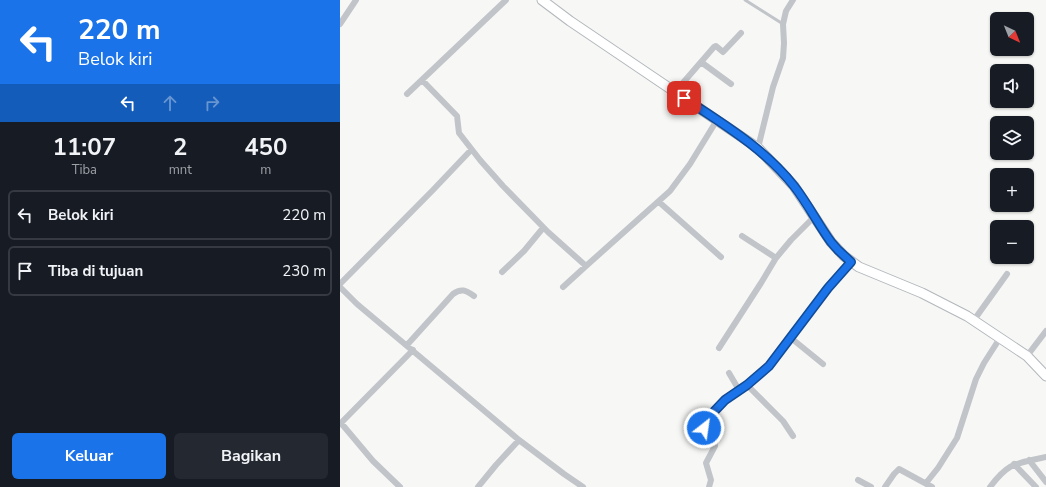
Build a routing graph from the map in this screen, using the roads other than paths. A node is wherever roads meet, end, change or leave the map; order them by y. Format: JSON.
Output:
{"nodes":[{"id":1,"x":356,"y":0,"type":"edge"},
{"id":2,"x":506,"y":0,"type":"edge"},
{"id":3,"x":542,"y":0,"type":"edge"},
{"id":4,"x":745,"y":0,"type":"edge"},
{"id":5,"x":793,"y":0,"type":"edge"},
{"id":6,"x":340,"y":24,"type":"edge"},
{"id":7,"x":783,"y":24,"type":"junction"},
{"id":8,"x":741,"y":33,"type":"dead end"},
{"id":9,"x":700,"y":62,"type":"junction"},
{"id":10,"x":422,"y":80,"type":"junction"},
{"id":11,"x":732,"y":84,"type":"dead end"},
{"id":12,"x":675,"y":92,"type":"junction"},
{"id":13,"x":407,"y":94,"type":"dead end"},
{"id":14,"x":717,"y":120,"type":"junction"},
{"id":15,"x":758,"y":148,"type":"junction"},
{"id":16,"x":471,"y":150,"type":"junction"},
{"id":17,"x":659,"y":202,"type":"junction"},
{"id":18,"x":814,"y":217,"type":"junction"},
{"id":19,"x":543,"y":228,"type":"junction"},
{"id":20,"x":742,"y":236,"type":"dead end"},
{"id":21,"x":721,"y":257,"type":"dead end"},
{"id":22,"x":776,"y":258,"type":"junction"},
{"id":23,"x":851,"y":262,"type":"junction"},
{"id":24,"x":586,"y":266,"type":"junction"},
{"id":25,"x":502,"y":272,"type":"dead end"},
{"id":26,"x":1008,"y":274,"type":"dead end"},
{"id":27,"x":340,"y":286,"type":"edge"},
{"id":28,"x":563,"y":287,"type":"dead end"},
{"id":29,"x":474,"y":296,"type":"dead end"},
{"id":30,"x":974,"y":320,"type":"junction"},
{"id":31,"x":1046,"y":331,"type":"edge"},
{"id":32,"x":791,"y":338,"type":"junction"},
{"id":33,"x":1000,"y":338,"type":"junction"},
{"id":34,"x":407,"y":345,"type":"junction"},
{"id":35,"x":719,"y":348,"type":"dead end"},
{"id":36,"x":412,"y":350,"type":"junction"},
{"id":37,"x":1027,"y":356,"type":"junction"},
{"id":38,"x":823,"y":364,"type":"dead end"},
{"id":39,"x":729,"y":373,"type":"dead end"},
{"id":40,"x":1046,"y":376,"type":"edge"},
{"id":41,"x":747,"y":385,"type":"junction"},
{"id":42,"x":739,"y":390,"type":"junction"},
{"id":43,"x":340,"y":424,"type":"edge"},
{"id":44,"x":793,"y":436,"type":"dead end"},
{"id":45,"x":519,"y":440,"type":"junction"},
{"id":46,"x":1046,"y":457,"type":"edge"},
{"id":47,"x":1029,"y":460,"type":"junction"},
{"id":48,"x":1014,"y":464,"type":"junction"},
{"id":49,"x":858,"y":480,"type":"dead end"},
{"id":50,"x":1046,"y":482,"type":"edge"},
{"id":51,"x":926,"y":483,"type":"junction"},
{"id":52,"x":400,"y":487,"type":"edge"},
{"id":53,"x":478,"y":487,"type":"edge"},
{"id":54,"x":583,"y":487,"type":"edge"},
{"id":55,"x":709,"y":487,"type":"edge"},
{"id":56,"x":871,"y":487,"type":"edge"},
{"id":57,"x":885,"y":487,"type":"edge"},
{"id":58,"x":932,"y":487,"type":"edge"},
{"id":59,"x":990,"y":487,"type":"edge"},
{"id":60,"x":1036,"y":487,"type":"edge"}],
"edges":[{"from":1,"to":6,"type":"street"},
{"from":2,"to":10,"type":"street"},
{"from":3,"to":12,"type":"main road"},
{"from":4,"to":7,"type":"lane"},
{"from":5,"to":7,"type":"street"},
{"from":7,"to":15,"type":"street"},
{"from":8,"to":9,"type":"street"},
{"from":9,"to":11,"type":"street"},
{"from":9,"to":12,"type":"street"},
{"from":10,"to":13,"type":"street"},
{"from":10,"to":16,"type":"street"},
{"from":12,"to":14,"type":"main road"},
{"from":14,"to":15,"type":"main road"},
{"from":14,"to":17,"type":"street"},
{"from":15,"to":18,"type":"main road"},
{"from":16,"to":19,"type":"street"},
{"from":16,"to":27,"type":"street"},
{"from":17,"to":21,"type":"street"},
{"from":17,"to":24,"type":"street"},
{"from":18,"to":22,"type":"street"},
{"from":18,"to":23,"type":"main road"},
{"from":19,"to":24,"type":"street"},
{"from":19,"to":25,"type":"street"},
{"from":20,"to":22,"type":"street"},
{"from":22,"to":35,"type":"street"},
{"from":23,"to":30,"type":"main road"},
{"from":23,"to":32,"type":"street"},
{"from":24,"to":28,"type":"street"},
{"from":26,"to":30,"type":"street"},
{"from":27,"to":34,"type":"street"},
{"from":29,"to":34,"type":"street"},
{"from":30,"to":33,"type":"main road"},
{"from":31,"to":37,"type":"street"},
{"from":32,"to":38,"type":"street"},
{"from":32,"to":41,"type":"street"},
{"from":33,"to":37,"type":"main road"},
{"from":33,"to":51,"type":"street"},
{"from":34,"to":36,"type":"street"},
{"from":36,"to":43,"type":"street"},
{"from":36,"to":45,"type":"street"},
{"from":37,"to":40,"type":"main road"},
{"from":39,"to":42,"type":"street"},
{"from":41,"to":42,"type":"street"},
{"from":41,"to":44,"type":"street"},
{"from":42,"to":55,"type":"street"},
{"from":43,"to":52,"type":"street"},
{"from":45,"to":53,"type":"street"},
{"from":45,"to":54,"type":"street"},
{"from":46,"to":47,"type":"street"},
{"from":47,"to":48,"type":"street"},
{"from":47,"to":50,"type":"street"},
{"from":48,"to":59,"type":"street"},
{"from":48,"to":60,"type":"street"},
{"from":49,"to":56,"type":"street"},
{"from":51,"to":57,"type":"street"},
{"from":51,"to":58,"type":"street"}]}
